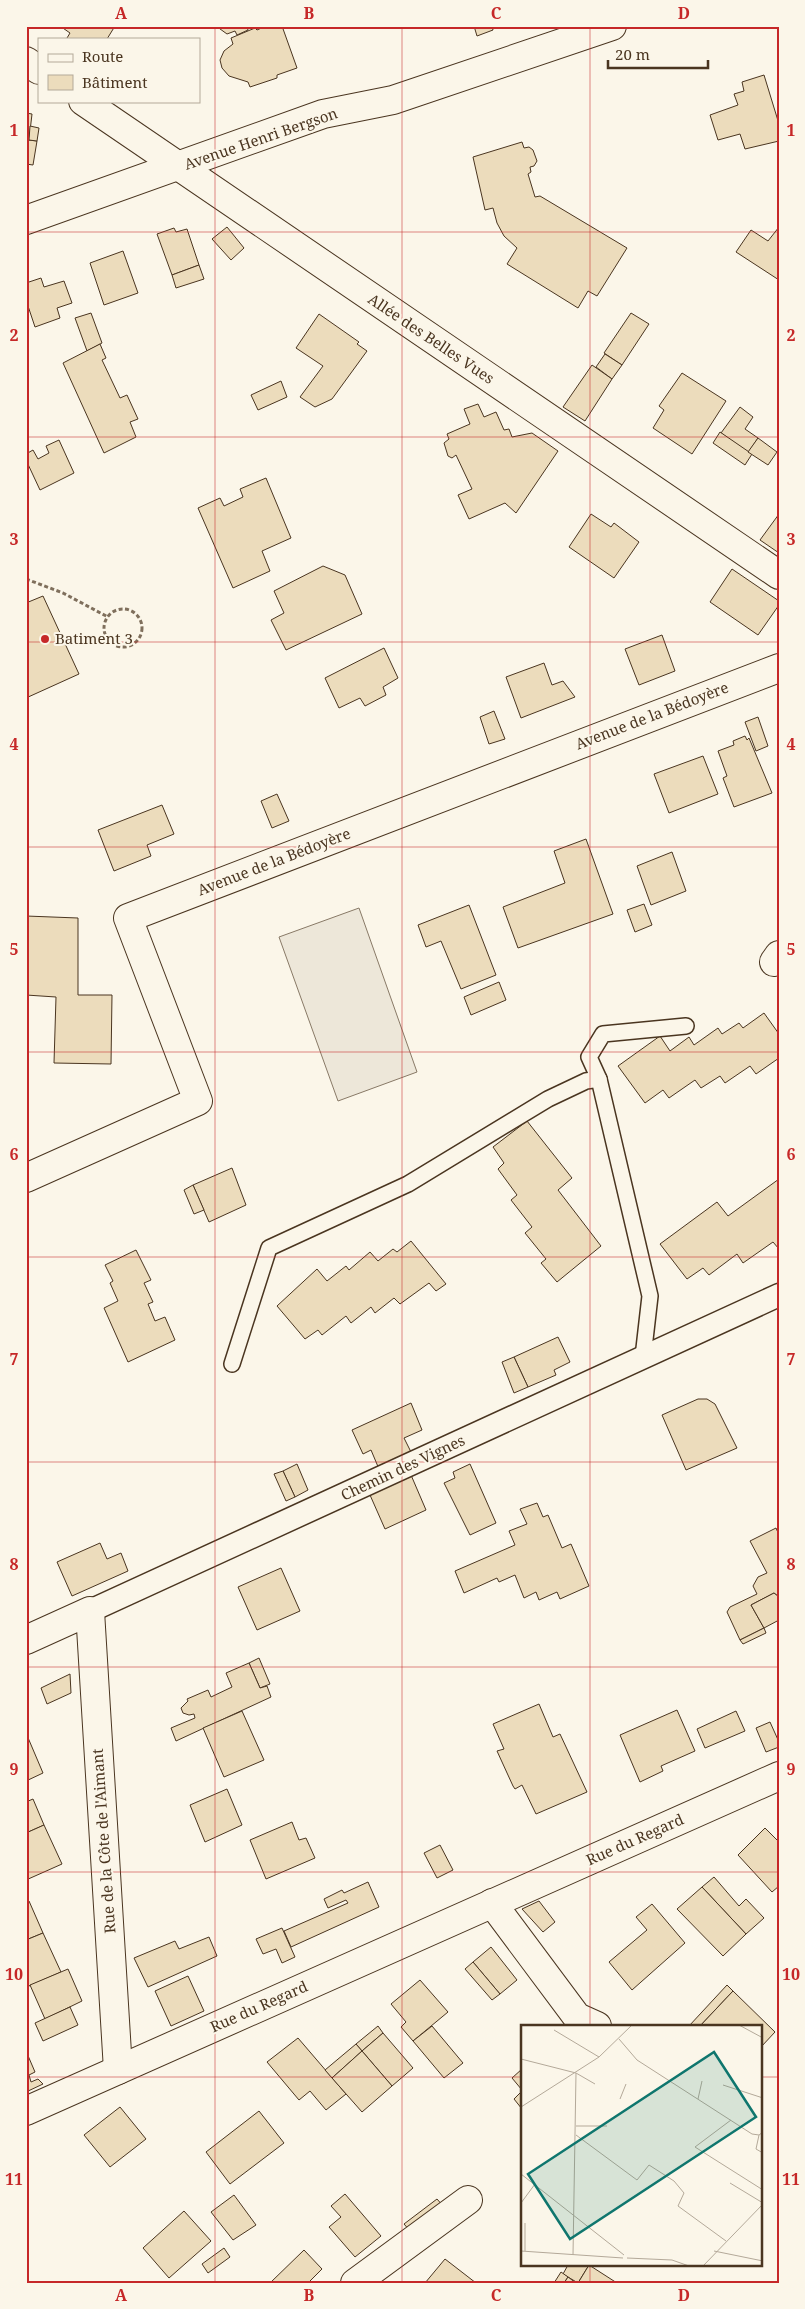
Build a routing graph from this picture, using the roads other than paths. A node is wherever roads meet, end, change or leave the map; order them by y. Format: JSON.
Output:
{"nodes":[{"id":1,"x":612,"y":26,"type":"edge"},
{"id":2,"x":26,"y":61,"type":"edge"},
{"id":3,"x":38,"y":69,"type":"edge"},
{"id":4,"x":85,"y":102,"type":"edge"},
{"id":5,"x":179,"y":167,"type":"junction"},
{"id":6,"x":26,"y":220,"type":"edge"},
{"id":7,"x":779,"y":575,"type":"edge"},
{"id":8,"x":779,"y":668,"type":"edge"},
{"id":9,"x":686,"y":1026,"type":"dead end"},
{"id":10,"x":599,"y":1080,"type":"junction"},
{"id":11,"x":26,"y":1178,"type":"edge"},
{"id":12,"x":779,"y":1295,"type":"edge"},
{"id":13,"x":643,"y":1357,"type":"junction"},
{"id":14,"x":232,"y":1364,"type":"dead end"},
{"id":15,"x":90,"y":1612,"type":"junction"},
{"id":16,"x":26,"y":1640,"type":"edge"},
{"id":17,"x":779,"y":1776,"type":"edge"},
{"id":18,"x":492,"y":1904,"type":"junction"},
{"id":19,"x":595,"y":2025,"type":"edge"},
{"id":20,"x":118,"y":2070,"type":"junction"},
{"id":21,"x":26,"y":2111,"type":"edge"},
{"id":22,"x":468,"y":2200,"type":"dead end"},
{"id":23,"x":355,"y":2283,"type":"edge"}],
"edges":[{"from":1,"to":5,"type":"street","name":"Avenue Henri Bergson"},
{"from":2,"to":3,"type":"street"},
{"from":4,"to":5,"type":"street","name":"Allée des Belles Vues"},
{"from":5,"to":6,"type":"street","name":"Avenue Henri Bergson"},
{"from":5,"to":7,"type":"street","name":"Allée des Belles Vues"},
{"from":8,"to":11,"type":"street","name":"Avenue de la Bédoyère"},
{"from":9,"to":10,"type":"lane"},
{"from":10,"to":13,"type":"lane"},
{"from":10,"to":14,"type":"lane"},
{"from":12,"to":13,"type":"street","name":"Chemin des Vignes"},
{"from":13,"to":15,"type":"street","name":"Chemin des Vignes"},
{"from":15,"to":16,"type":"street","name":"Chemin des Vignes"},
{"from":15,"to":20,"type":"street","name":"Rue de la Côte de l'Aimant"},
{"from":17,"to":18,"type":"street","name":"Rue du Regard"},
{"from":18,"to":19,"type":"street"},
{"from":18,"to":20,"type":"street","name":"Rue du Regard"},
{"from":20,"to":21,"type":"street","name":"Rue du Regard"},
{"from":22,"to":23,"type":"street"}]}
